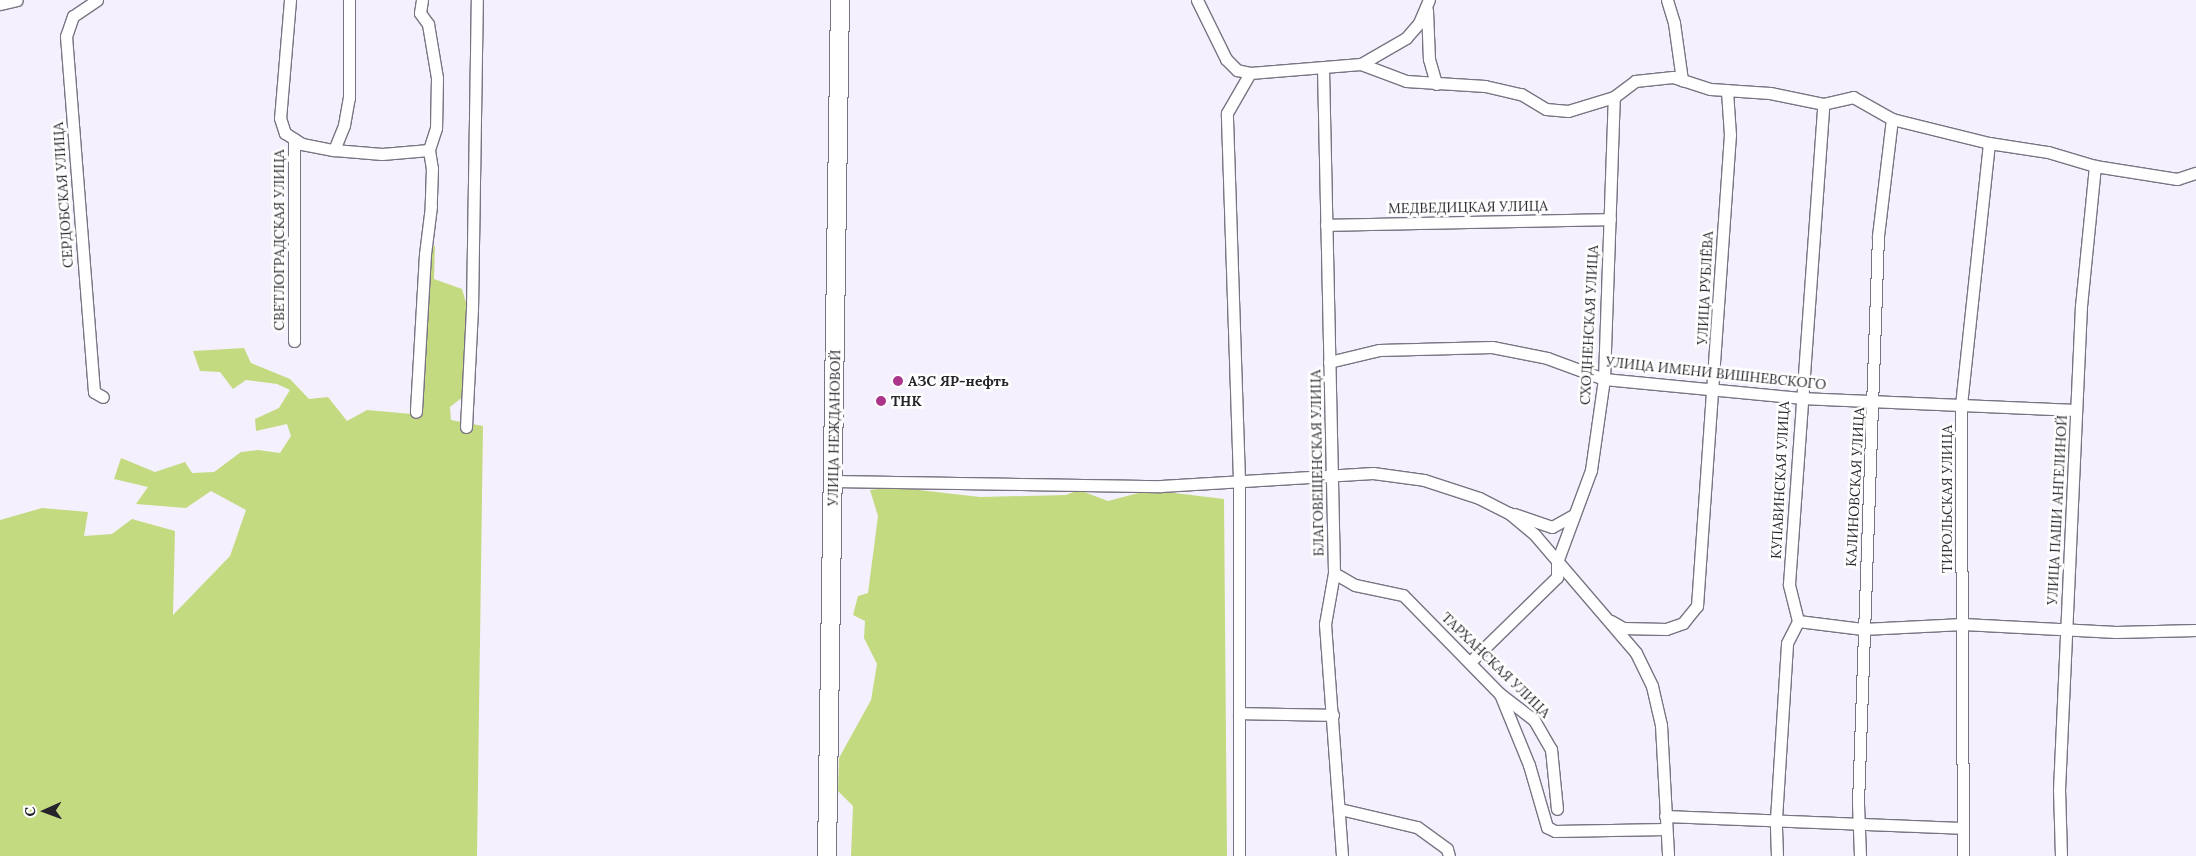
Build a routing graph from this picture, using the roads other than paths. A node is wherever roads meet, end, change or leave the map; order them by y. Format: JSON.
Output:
{"nodes":[{"id":1,"x":17,"y":0,"type":"edge"},
{"id":2,"x":97,"y":0,"type":"edge"},
{"id":3,"x":290,"y":0,"type":"edge"},
{"id":4,"x":349,"y":0,"type":"edge"},
{"id":5,"x":422,"y":0,"type":"edge"},
{"id":6,"x":477,"y":0,"type":"edge"},
{"id":7,"x":840,"y":0,"type":"edge"},
{"id":8,"x":1197,"y":0,"type":"edge"},
{"id":9,"x":1667,"y":0,"type":"edge"},
{"id":10,"x":0,"y":4,"type":"edge"},
{"id":11,"x":1428,"y":4,"type":"edge"},
{"id":12,"x":1406,"y":38,"type":"junction"},
{"id":13,"x":1428,"y":45,"type":"junction"},
{"id":14,"x":1361,"y":64,"type":"junction"},
{"id":15,"x":1323,"y":68,"type":"junction"},
{"id":16,"x":1250,"y":73,"type":"junction"},
{"id":17,"x":1682,"y":80,"type":"junction"},
{"id":18,"x":1436,"y":84,"type":"junction"},
{"id":19,"x":1727,"y":91,"type":"junction"},
{"id":20,"x":1614,"y":97,"type":"junction"},
{"id":21,"x":1823,"y":104,"type":"junction"},
{"id":22,"x":1892,"y":119,"type":"junction"},
{"id":23,"x":294,"y":139,"type":"junction"},
{"id":24,"x":1989,"y":143,"type":"junction"},
{"id":25,"x":334,"y":150,"type":"junction"},
{"id":26,"x":429,"y":150,"type":"junction"},
{"id":27,"x":2096,"y":166,"type":"junction"},
{"id":28,"x":2196,"y":173,"type":"edge"},
{"id":29,"x":1610,"y":220,"type":"junction"},
{"id":30,"x":1326,"y":225,"type":"junction"},
{"id":31,"x":294,"y":341,"type":"dead end"},
{"id":32,"x":1329,"y":362,"type":"junction"},
{"id":33,"x":1604,"y":379,"type":"junction"},
{"id":34,"x":1714,"y":389,"type":"junction"},
{"id":35,"x":103,"y":397,"type":"dead end"},
{"id":36,"x":1800,"y":398,"type":"junction"},
{"id":37,"x":1875,"y":401,"type":"junction"},
{"id":38,"x":1961,"y":405,"type":"junction"},
{"id":39,"x":2076,"y":410,"type":"junction"},
{"id":40,"x":416,"y":412,"type":"dead end"},
{"id":41,"x":466,"y":427,"type":"dead end"},
{"id":42,"x":1332,"y":474,"type":"junction"},
{"id":43,"x":1240,"y":480,"type":"junction"},
{"id":44,"x":833,"y":481,"type":"junction"},
{"id":45,"x":1510,"y":513,"type":"junction"},
{"id":46,"x":1572,"y":516,"type":"junction"},
{"id":47,"x":1557,"y":562,"type":"junction"},
{"id":48,"x":1334,"y":573,"type":"junction"},
{"id":49,"x":1607,"y":619,"type":"junction"},
{"id":50,"x":1798,"y":621,"type":"junction"},
{"id":51,"x":1963,"y":624,"type":"junction"},
{"id":52,"x":1863,"y":629,"type":"junction"},
{"id":53,"x":2066,"y":630,"type":"junction"},
{"id":54,"x":2196,"y":630,"type":"edge"},
{"id":55,"x":1470,"y":662,"type":"junction"},
{"id":56,"x":1499,"y":693,"type":"junction"},
{"id":57,"x":1520,"y":709,"type":"junction"},
{"id":58,"x":1239,"y":713,"type":"junction"},
{"id":59,"x":1332,"y":715,"type":"junction"},
{"id":60,"x":1511,"y":718,"type":"junction"},
{"id":61,"x":1340,"y":809,"type":"junction"},
{"id":62,"x":1557,"y":809,"type":"dead end"},
{"id":63,"x":1665,"y":816,"type":"junction"},
{"id":64,"x":1776,"y":819,"type":"junction"},
{"id":65,"x":1857,"y":823,"type":"junction"},
{"id":66,"x":1961,"y":828,"type":"junction"},
{"id":67,"x":1666,"y":829,"type":"junction"},
{"id":68,"x":827,"y":856,"type":"edge"},
{"id":69,"x":1239,"y":856,"type":"edge"},
{"id":70,"x":1342,"y":856,"type":"edge"},
{"id":71,"x":1449,"y":856,"type":"edge"},
{"id":72,"x":1668,"y":856,"type":"edge"},
{"id":73,"x":1777,"y":856,"type":"edge"},
{"id":74,"x":1860,"y":856,"type":"edge"},
{"id":75,"x":1963,"y":856,"type":"edge"},
{"id":76,"x":2061,"y":856,"type":"edge"}],
"edges":[{"from":1,"to":10,"type":"street"},
{"from":2,"to":35,"type":"street","name":"СЕРДОБСКАЯ УЛИЦА"},
{"from":3,"to":23,"type":"street"},
{"from":4,"to":25,"type":"street"},
{"from":5,"to":26,"type":"street"},
{"from":6,"to":41,"type":"street"},
{"from":7,"to":44,"type":"highway","name":"УЛИЦА НЕЖДАНОВОЙ"},
{"from":8,"to":16,"type":"street"},
{"from":9,"to":17,"type":"street"},
{"from":11,"to":12,"type":"street"},
{"from":11,"to":13,"type":"street"},
{"from":12,"to":13,"type":"street"},
{"from":12,"to":14,"type":"street"},
{"from":13,"to":18,"type":"street"},
{"from":14,"to":15,"type":"street"},
{"from":14,"to":18,"type":"street"},
{"from":15,"to":16,"type":"street"},
{"from":15,"to":30,"type":"street","name":"БЛАГОВЕЩЕНСКАЯ УЛИЦА"},
{"from":16,"to":43,"type":"street"},
{"from":17,"to":19,"type":"street"},
{"from":17,"to":20,"type":"street"},
{"from":18,"to":20,"type":"street"},
{"from":19,"to":21,"type":"street"},
{"from":19,"to":34,"type":"street","name":"УЛИЦА РУБЛЁВА"},
{"from":20,"to":29,"type":"street","name":"СХОДНЕНСКАЯ УЛИЦА"},
{"from":21,"to":22,"type":"street"},
{"from":21,"to":36,"type":"street","name":"КУПАВИНСКАЯ УЛИЦА"},
{"from":22,"to":24,"type":"street"},
{"from":22,"to":37,"type":"street","name":"КАЛИНОВСКАЯ УЛИЦА"},
{"from":23,"to":25,"type":"street"},
{"from":23,"to":31,"type":"street","name":"СВЕТЛОГРАДСКАЯ УЛИЦА"},
{"from":24,"to":27,"type":"street"},
{"from":24,"to":38,"type":"street","name":"ТИРОЛЬСКАЯ УЛИЦА"},
{"from":25,"to":26,"type":"street"},
{"from":26,"to":40,"type":"street"},
{"from":27,"to":28,"type":"street"},
{"from":27,"to":39,"type":"street","name":"УЛИЦА ПАШИ АНГЕЛИНОЙ"},
{"from":29,"to":30,"type":"street","name":"МЕДВЕДИЦКАЯ УЛИЦА"},
{"from":29,"to":33,"type":"street","name":"СХОДНЕНСКАЯ УЛИЦА"},
{"from":30,"to":32,"type":"street","name":"БЛАГОВЕЩЕНСКАЯ УЛИЦА"},
{"from":32,"to":33,"type":"street","name":"УЛИЦА ИМЕНИ ВИШНЕВСКОГО"},
{"from":32,"to":42,"type":"street","name":"БЛАГОВЕЩЕНСКАЯ УЛИЦА"},
{"from":33,"to":34,"type":"street","name":"УЛИЦА ИМЕНИ ВИШНЕВСКОГО"},
{"from":33,"to":46,"type":"street","name":"СХОДНЕНСКАЯ УЛИЦА"},
{"from":34,"to":36,"type":"street","name":"УЛИЦА ИМЕНИ ВИШНЕВСКОГО"},
{"from":34,"to":49,"type":"street","name":"УЛИЦА РУБЛЁВА"},
{"from":36,"to":37,"type":"street","name":"УЛИЦА ИМЕНИ ВИШНЕВСКОГО"},
{"from":36,"to":50,"type":"street","name":"КУПАВИНСКАЯ УЛИЦА"},
{"from":37,"to":38,"type":"street","name":"УЛИЦА ИМЕНИ ВИШНЕВСКОГО"},
{"from":37,"to":52,"type":"street","name":"КАЛИНОВСКАЯ УЛИЦА"},
{"from":38,"to":39,"type":"street","name":"УЛИЦА ИМЕНИ ВИШНЕВСКОГО"},
{"from":38,"to":51,"type":"street","name":"ТИРОЛЬСКАЯ УЛИЦА"},
{"from":39,"to":53,"type":"street","name":"УЛИЦА ПАШИ АНГЕЛИНОЙ"},
{"from":42,"to":43,"type":"street"},
{"from":42,"to":45,"type":"street"},
{"from":42,"to":48,"type":"street","name":"БЛАГОВЕЩЕНСКАЯ УЛИЦА"},
{"from":43,"to":44,"type":"street"},
{"from":43,"to":58,"type":"street"},
{"from":44,"to":68,"type":"highway","name":"УЛИЦА НЕЖДАНОВОЙ"},
{"from":45,"to":46,"type":"street"},
{"from":45,"to":47,"type":"street"},
{"from":46,"to":47,"type":"street","name":"СХОДНЕНСКАЯ УЛИЦА"},
{"from":47,"to":49,"type":"street"},
{"from":47,"to":55,"type":"street","name":"СХОДНЕНСКАЯ УЛИЦА"},
{"from":48,"to":55,"type":"street","name":"ТАРХАНСКАЯ УЛИЦА"},
{"from":48,"to":59,"type":"street","name":"БЛАГОВЕЩЕНСКАЯ УЛИЦА"},
{"from":49,"to":63,"type":"street"},
{"from":50,"to":52,"type":"street"},
{"from":50,"to":64,"type":"street"},
{"from":51,"to":52,"type":"street"},
{"from":51,"to":53,"type":"street"},
{"from":51,"to":66,"type":"street","name":"ТИРОЛЬСКАЯ УЛИЦА"},
{"from":52,"to":65,"type":"street","name":"КАЛИНОВСКАЯ УЛИЦА"},
{"from":53,"to":54,"type":"street"},
{"from":53,"to":76,"type":"street","name":"УЛИЦА ПАШИ АНГЕЛИНОЙ"},
{"from":55,"to":56,"type":"street","name":"ТАРХАНСКАЯ УЛИЦА"},
{"from":56,"to":57,"type":"street","name":"ТАРХАНСКАЯ УЛИЦА"},
{"from":56,"to":60,"type":"street"},
{"from":57,"to":60,"type":"street"},
{"from":57,"to":62,"type":"street","name":"ТАРХАНСКАЯ УЛИЦА"},
{"from":58,"to":59,"type":"street"},
{"from":58,"to":69,"type":"street"},
{"from":59,"to":61,"type":"street","name":"БЛАГОВЕЩЕНСКАЯ УЛИЦА"},
{"from":60,"to":67,"type":"street"},
{"from":61,"to":70,"type":"street","name":"БЛАГОВЕЩЕНСКАЯ УЛИЦА"},
{"from":61,"to":71,"type":"street"},
{"from":63,"to":64,"type":"street"},
{"from":63,"to":67,"type":"street"},
{"from":64,"to":65,"type":"street"},
{"from":64,"to":73,"type":"street"},
{"from":65,"to":66,"type":"street"},
{"from":65,"to":74,"type":"street","name":"КАЛИНОВСКАЯ УЛИЦА"},
{"from":66,"to":75,"type":"street","name":"ТИРОЛЬСКАЯ УЛИЦА"},
{"from":67,"to":72,"type":"street"}]}
